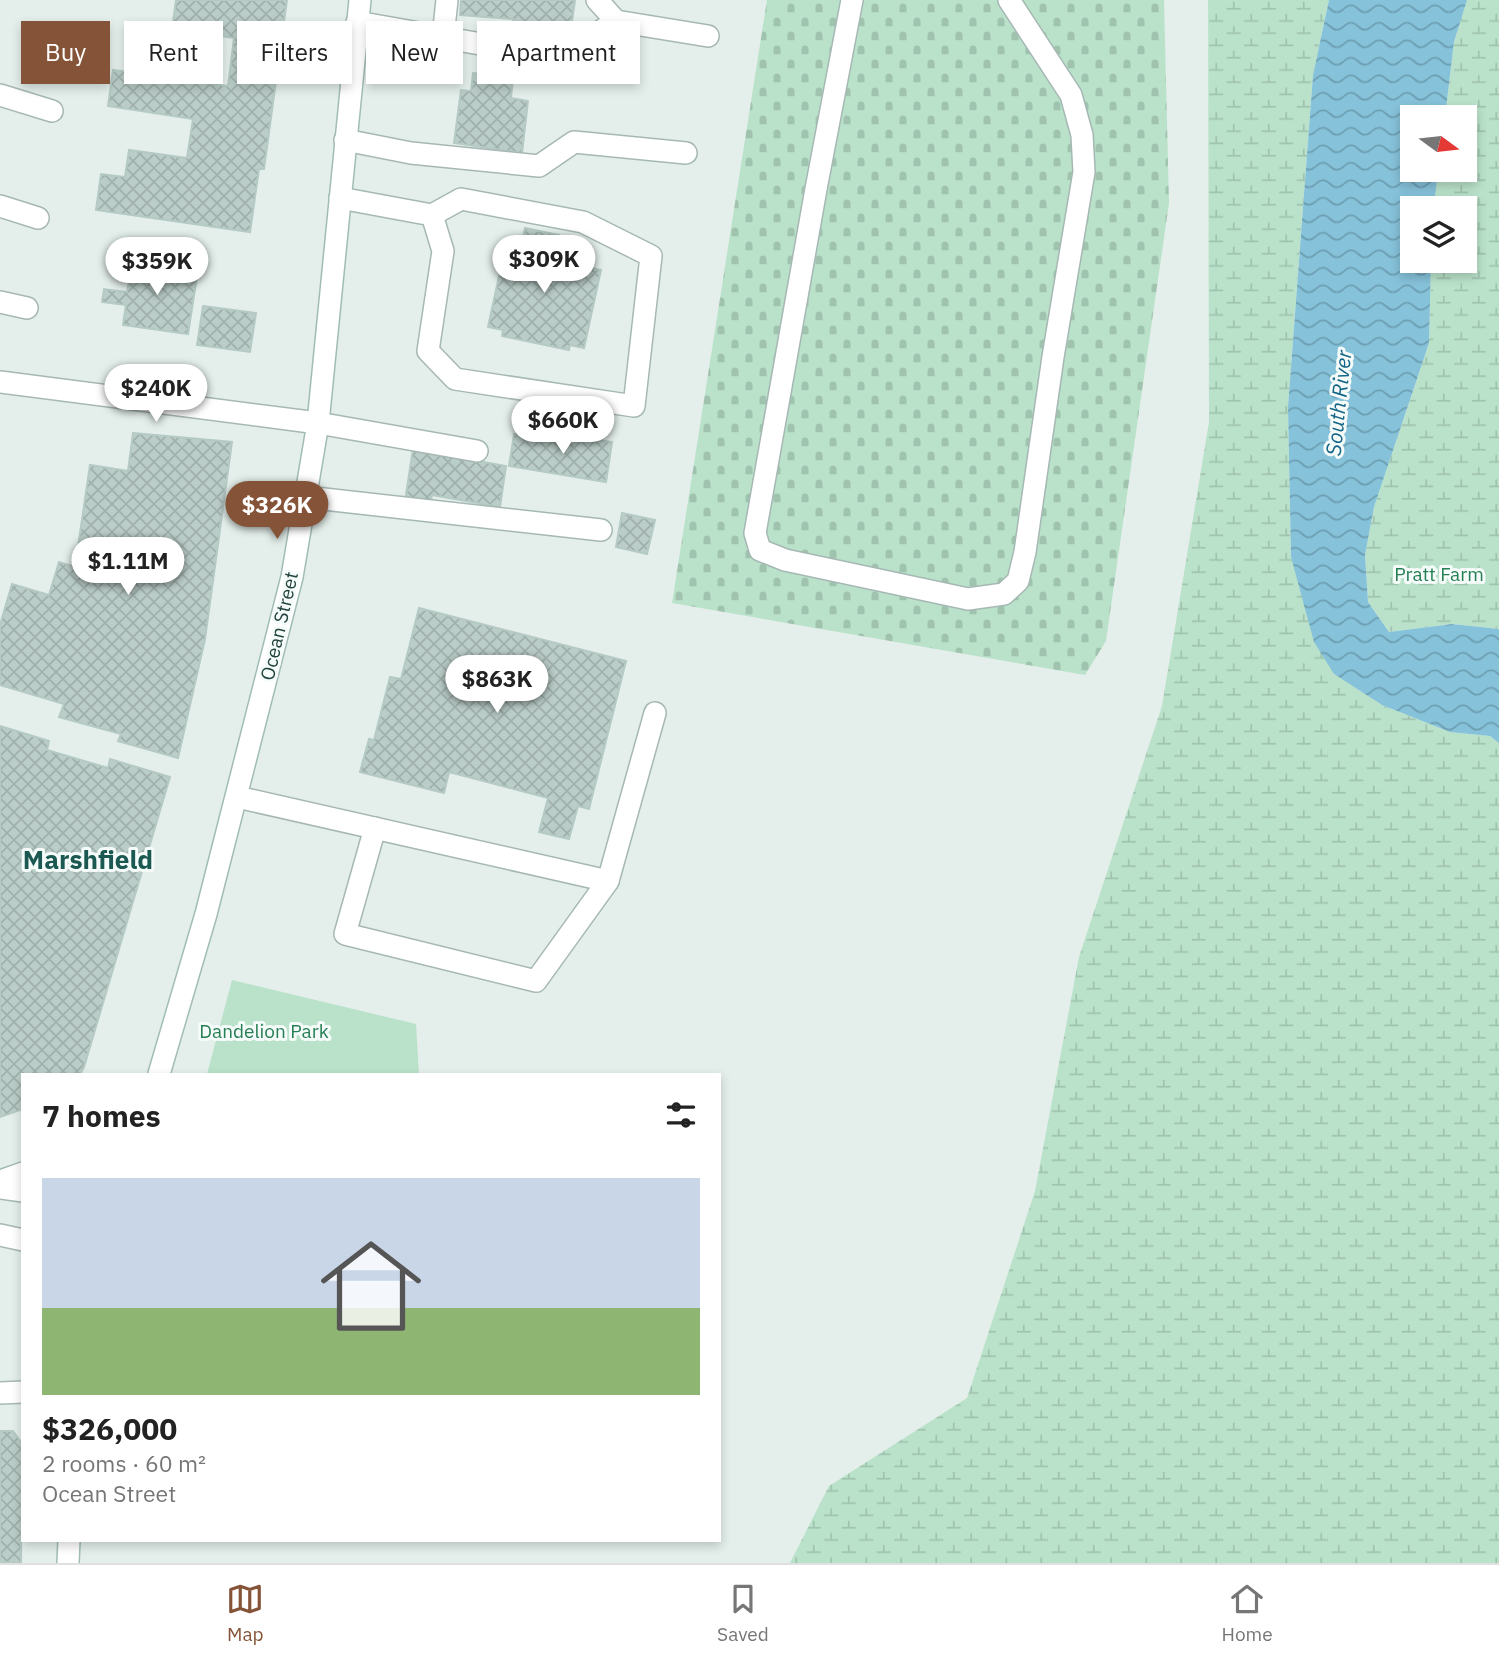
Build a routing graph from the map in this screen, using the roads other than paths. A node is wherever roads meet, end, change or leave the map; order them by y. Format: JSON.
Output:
{"nodes":[{"id":1,"x":360,"y":0,"type":"edge"},
{"id":2,"x":447,"y":0,"type":"edge"},
{"id":3,"x":597,"y":0,"type":"edge"},
{"id":4,"x":852,"y":0,"type":"edge"},
{"id":5,"x":1009,"y":0,"type":"edge"},
{"id":6,"x":445,"y":21,"type":"edge"},
{"id":7,"x":615,"y":21,"type":"edge"},
{"id":8,"x":357,"y":22,"type":"junction"},
{"id":9,"x":366,"y":24,"type":"edge"},
{"id":10,"x":640,"y":25,"type":"edge"},
{"id":11,"x":708,"y":36,"type":"dead end"},
{"id":12,"x":0,"y":95,"type":"edge"},
{"id":13,"x":52,"y":111,"type":"dead end"},
{"id":14,"x":345,"y":140,"type":"junction"},
{"id":15,"x":686,"y":153,"type":"dead end"},
{"id":16,"x":340,"y":198,"type":"junction"},
{"id":17,"x":0,"y":206,"type":"edge"},
{"id":18,"x":432,"y":215,"type":"junction"},
{"id":19,"x":38,"y":218,"type":"dead end"},
{"id":20,"x":0,"y":303,"type":"edge"},
{"id":21,"x":27,"y":309,"type":"dead end"},
{"id":22,"x":0,"y":382,"type":"edge"},
{"id":23,"x":318,"y":423,"type":"junction"},
{"id":24,"x":477,"y":451,"type":"dead end"},
{"id":25,"x":306,"y":498,"type":"junction"},
{"id":26,"x":601,"y":530,"type":"dead end"},
{"id":27,"x":654,"y":713,"type":"dead end"},
{"id":28,"x":237,"y":797,"type":"junction"},
{"id":29,"x":375,"y":828,"type":"junction"},
{"id":30,"x":608,"y":881,"type":"junction"},
{"id":31,"x":158,"y":1070,"type":"edge"},
{"id":32,"x":21,"y":1174,"type":"edge"},
{"id":33,"x":0,"y":1181,"type":"edge"},
{"id":34,"x":0,"y":1188,"type":"edge"},
{"id":35,"x":21,"y":1191,"type":"edge"},
{"id":36,"x":0,"y":1235,"type":"edge"},
{"id":37,"x":21,"y":1240,"type":"edge"},
{"id":38,"x":0,"y":1392,"type":"edge"},
{"id":39,"x":21,"y":1392,"type":"edge"},
{"id":40,"x":69,"y":1542,"type":"edge"},
{"id":41,"x":68,"y":1563,"type":"edge"}],
"edges":[{"from":1,"to":8,"type":"main road","name":"Ocean Street"},
{"from":2,"to":6,"type":"main road"},
{"from":3,"to":7,"type":"main road"},
{"from":4,"to":5,"type":"main road"},
{"from":8,"to":9,"type":"main road"},
{"from":8,"to":14,"type":"main road","name":"Ocean Street"},
{"from":10,"to":11,"type":"main road"},
{"from":12,"to":13,"type":"main road"},
{"from":14,"to":15,"type":"main road"},
{"from":14,"to":16,"type":"main road","name":"Ocean Street"},
{"from":16,"to":18,"type":"main road"},
{"from":16,"to":23,"type":"main road","name":"Ocean Street"},
{"from":17,"to":19,"type":"main road"},
{"from":18,"to":18,"type":"main road"},
{"from":20,"to":21,"type":"main road"},
{"from":22,"to":23,"type":"main road"},
{"from":23,"to":24,"type":"main road"},
{"from":23,"to":25,"type":"main road","name":"Ocean Street"},
{"from":25,"to":26,"type":"main road"},
{"from":25,"to":28,"type":"main road","name":"Ocean Street"},
{"from":27,"to":30,"type":"main road"},
{"from":28,"to":29,"type":"main road"},
{"from":28,"to":31,"type":"main road","name":"Ocean Street"},
{"from":29,"to":30,"type":"main road"},
{"from":29,"to":30,"type":"main road"},
{"from":32,"to":33,"type":"main road"},
{"from":34,"to":35,"type":"main road"},
{"from":36,"to":37,"type":"main road"},
{"from":38,"to":39,"type":"main road"},
{"from":40,"to":41,"type":"main road"}]}
